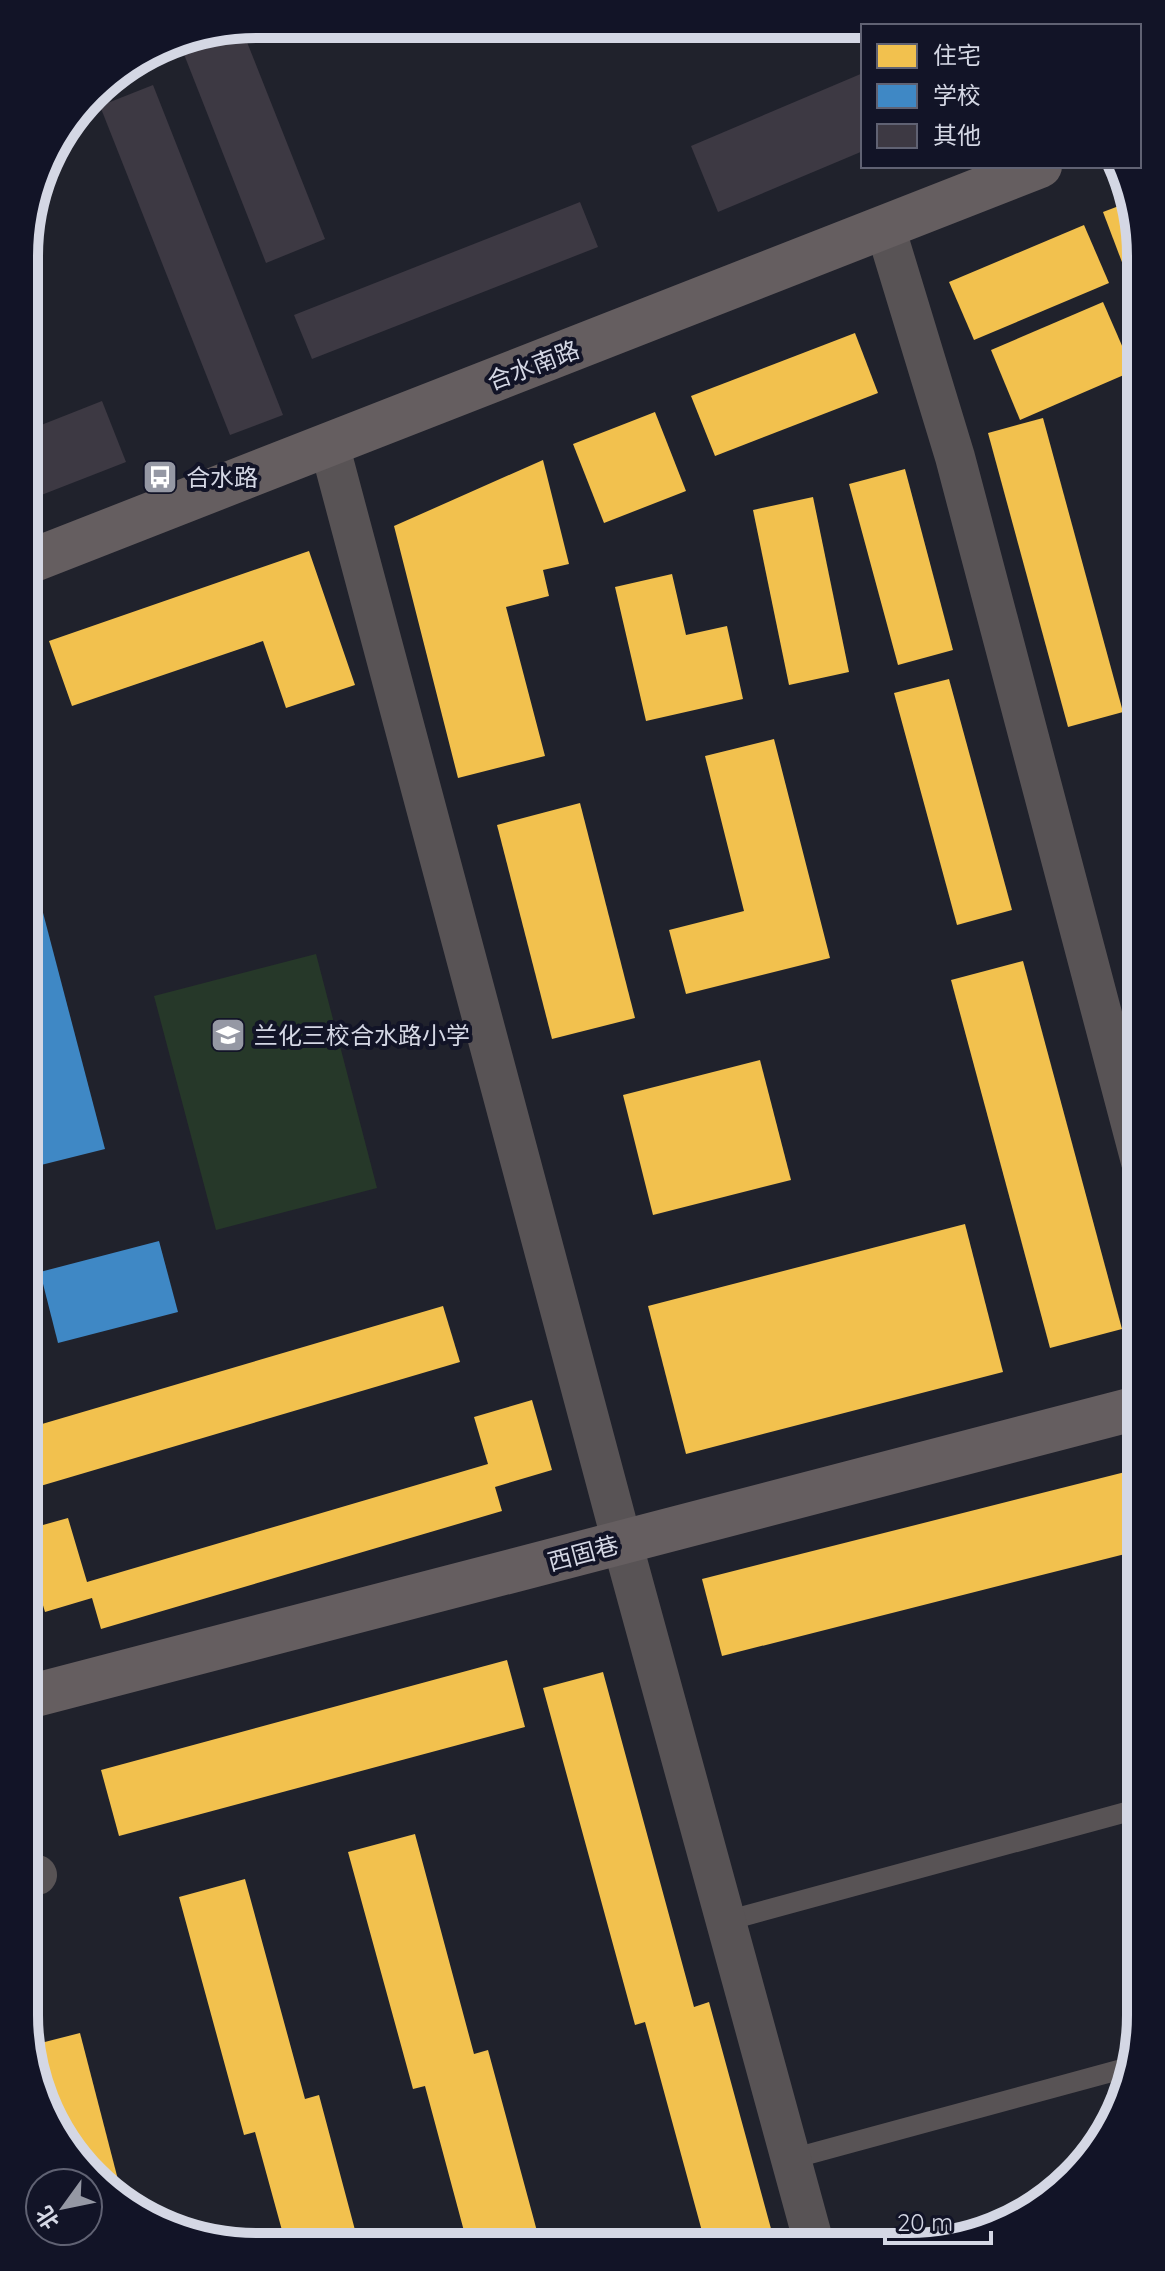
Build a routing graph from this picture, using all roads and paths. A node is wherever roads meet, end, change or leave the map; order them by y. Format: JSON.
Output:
{"nodes":[{"id":1,"x":1035,"y":168,"type":"edge"},
{"id":2,"x":885,"y":227,"type":"junction"},
{"id":3,"x":329,"y":444,"type":"junction"},
{"id":4,"x":38,"y":558,"type":"edge"},
{"id":5,"x":1127,"y":1109,"type":"edge"},
{"id":6,"x":1127,"y":1411,"type":"edge"},
{"id":7,"x":622,"y":1542,"type":"junction"},
{"id":8,"x":38,"y":1694,"type":"edge"},
{"id":9,"x":1127,"y":1812,"type":"edge"},
{"id":10,"x":726,"y":1921,"type":"junction"},
{"id":11,"x":1120,"y":2070,"type":"edge"},
{"id":12,"x":791,"y":2159,"type":"junction"},
{"id":13,"x":811,"y":2233,"type":"edge"}],
"edges":[{"from":1,"to":2,"type":"street","name":"合水南路"},
{"from":2,"to":3,"type":"street","name":"合水南路"},
{"from":2,"to":5,"type":"street"},
{"from":3,"to":4,"type":"street","name":"合水南路"},
{"from":3,"to":7,"type":"street"},
{"from":6,"to":7,"type":"street","name":"西固巷"},
{"from":7,"to":8,"type":"street","name":"西固巷"},
{"from":7,"to":10,"type":"street"},
{"from":9,"to":10,"type":"lane"},
{"from":10,"to":12,"type":"street"},
{"from":11,"to":12,"type":"lane"},
{"from":12,"to":13,"type":"street"}]}
